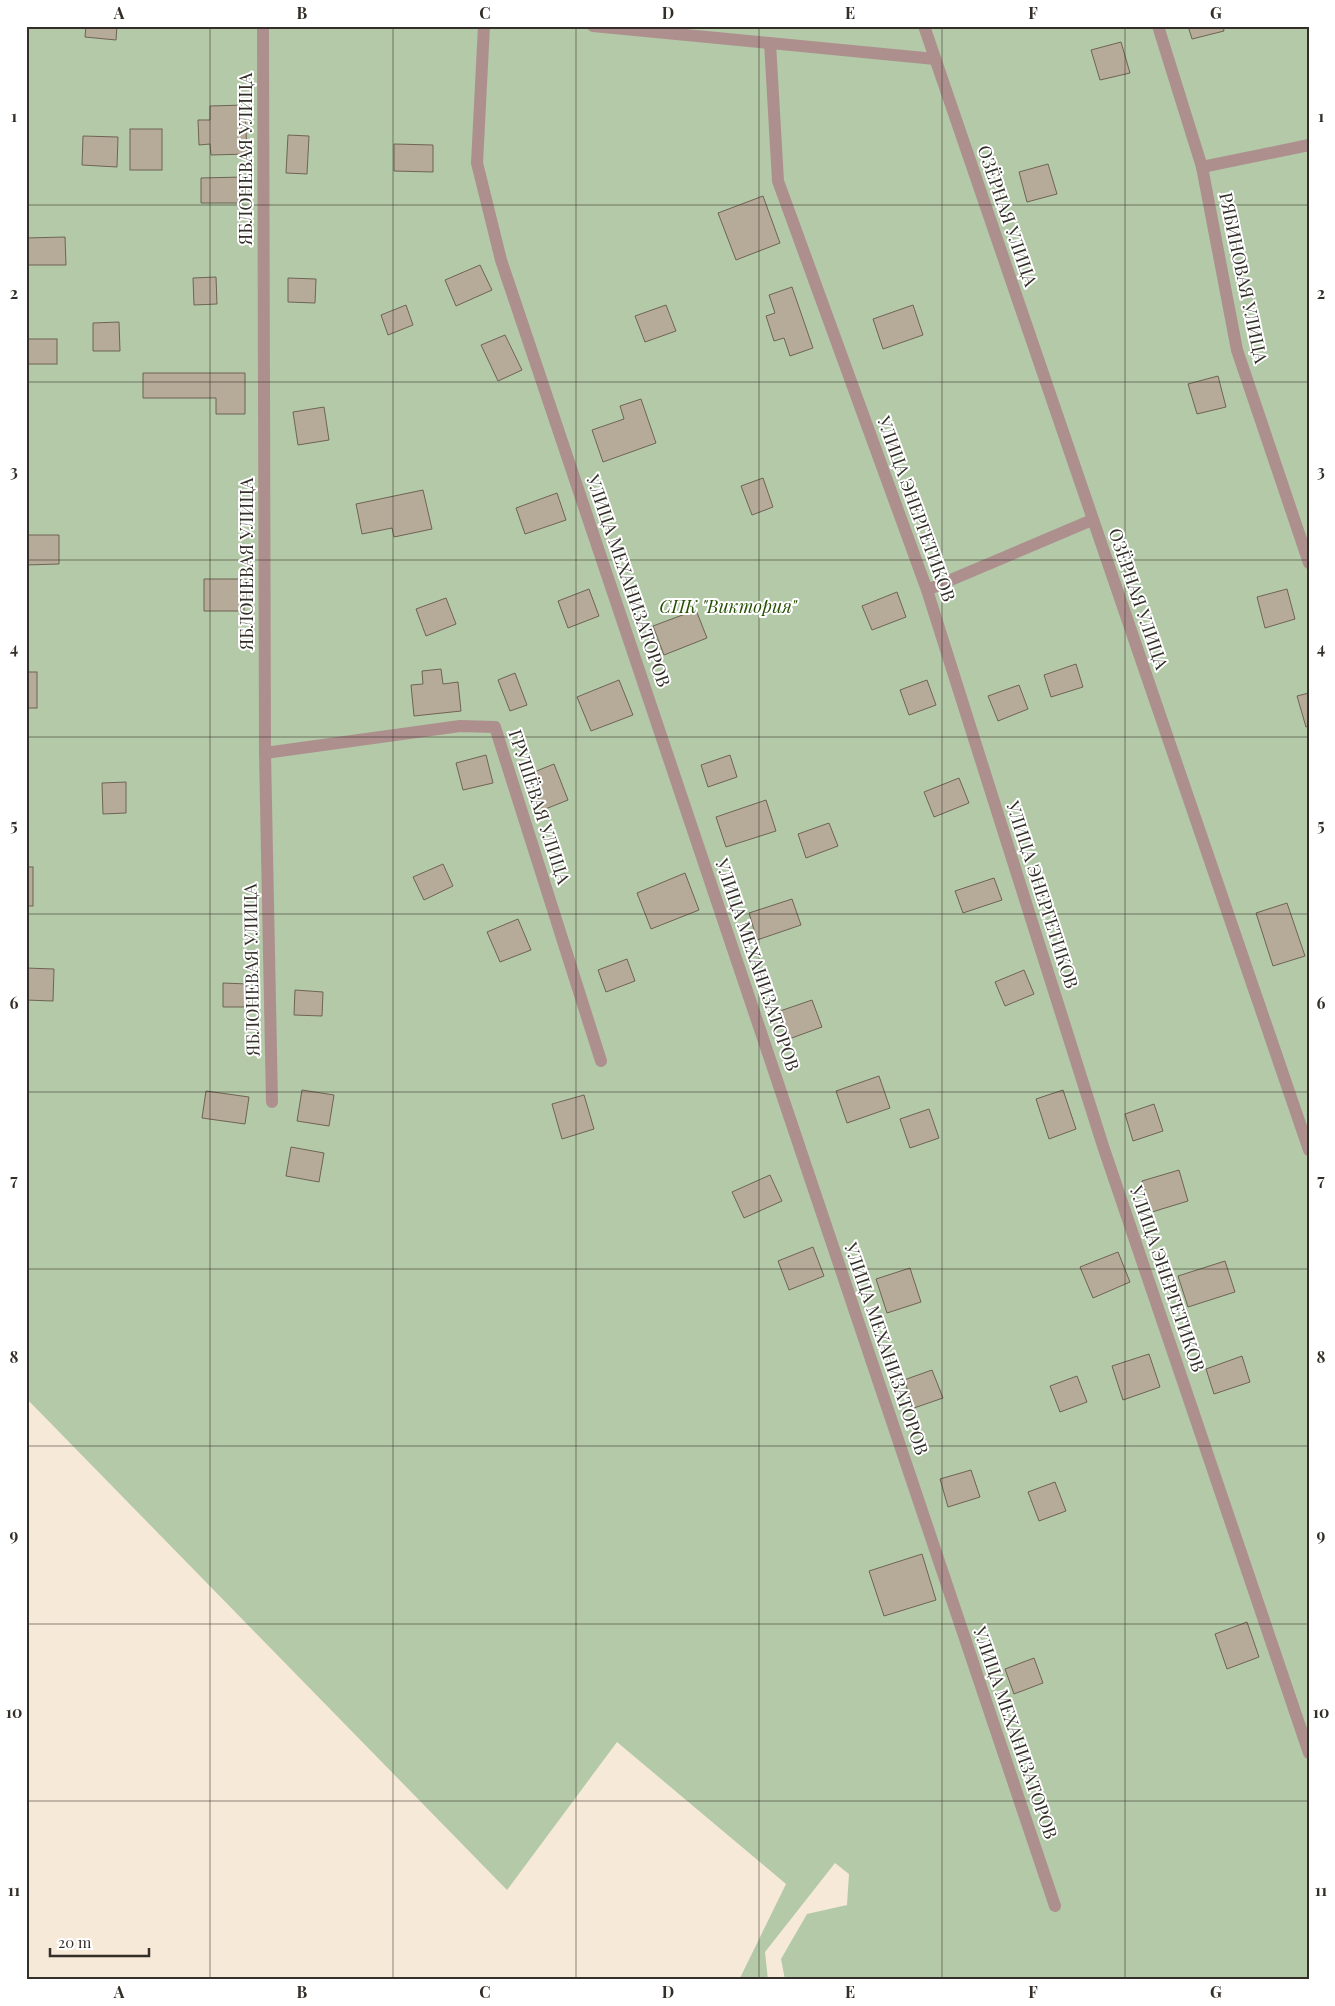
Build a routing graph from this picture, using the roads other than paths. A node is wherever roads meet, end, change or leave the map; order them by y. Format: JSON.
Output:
{"nodes":[{"id":1,"x":263,"y":26,"type":"edge"},
{"id":2,"x":484,"y":26,"type":"edge"},
{"id":3,"x":593,"y":26,"type":"edge"},
{"id":4,"x":924,"y":26,"type":"edge"},
{"id":5,"x":1158,"y":26,"type":"edge"},
{"id":6,"x":770,"y":43,"type":"junction"},
{"id":7,"x":935,"y":59,"type":"junction"},
{"id":8,"x":1309,"y":145,"type":"edge"},
{"id":9,"x":1202,"y":166,"type":"junction"},
{"id":10,"x":1092,"y":520,"type":"junction"},
{"id":11,"x":1309,"y":563,"type":"edge"},
{"id":12,"x":927,"y":590,"type":"junction"},
{"id":13,"x":265,"y":753,"type":"junction"},
{"id":14,"x":601,"y":1061,"type":"dead end"},
{"id":15,"x":272,"y":1102,"type":"dead end"},
{"id":16,"x":1309,"y":1150,"type":"edge"},
{"id":17,"x":1309,"y":1753,"type":"edge"},
{"id":18,"x":1055,"y":1906,"type":"dead end"}],
"edges":[{"from":1,"to":13,"type":"street","name":"ЯБЛОНЕВАЯ УЛИЦА"},
{"from":2,"to":18,"type":"street","name":"УЛИЦА МЕХАНИЗАТОРОВ"},
{"from":3,"to":6,"type":"street"},
{"from":4,"to":7,"type":"street"},
{"from":5,"to":9,"type":"street","name":"РЯБИНОВАЯ УЛИЦА"},
{"from":6,"to":7,"type":"street"},
{"from":6,"to":12,"type":"street","name":"УЛИЦА ЭНЕРГЕТИКОВ"},
{"from":7,"to":10,"type":"street","name":"ОЗЁРНАЯ УЛИЦА"},
{"from":8,"to":9,"type":"street"},
{"from":9,"to":11,"type":"street","name":"РЯБИНОВАЯ УЛИЦА"},
{"from":10,"to":12,"type":"street"},
{"from":10,"to":16,"type":"street","name":"ОЗЁРНАЯ УЛИЦА"},
{"from":12,"to":17,"type":"street","name":"УЛИЦА ЭНЕРГЕТИКОВ"},
{"from":13,"to":14,"type":"street","name":"ГРУШЁВАЯ УЛИЦА"},
{"from":13,"to":15,"type":"street","name":"ЯБЛОНЕВАЯ УЛИЦА"}]}
